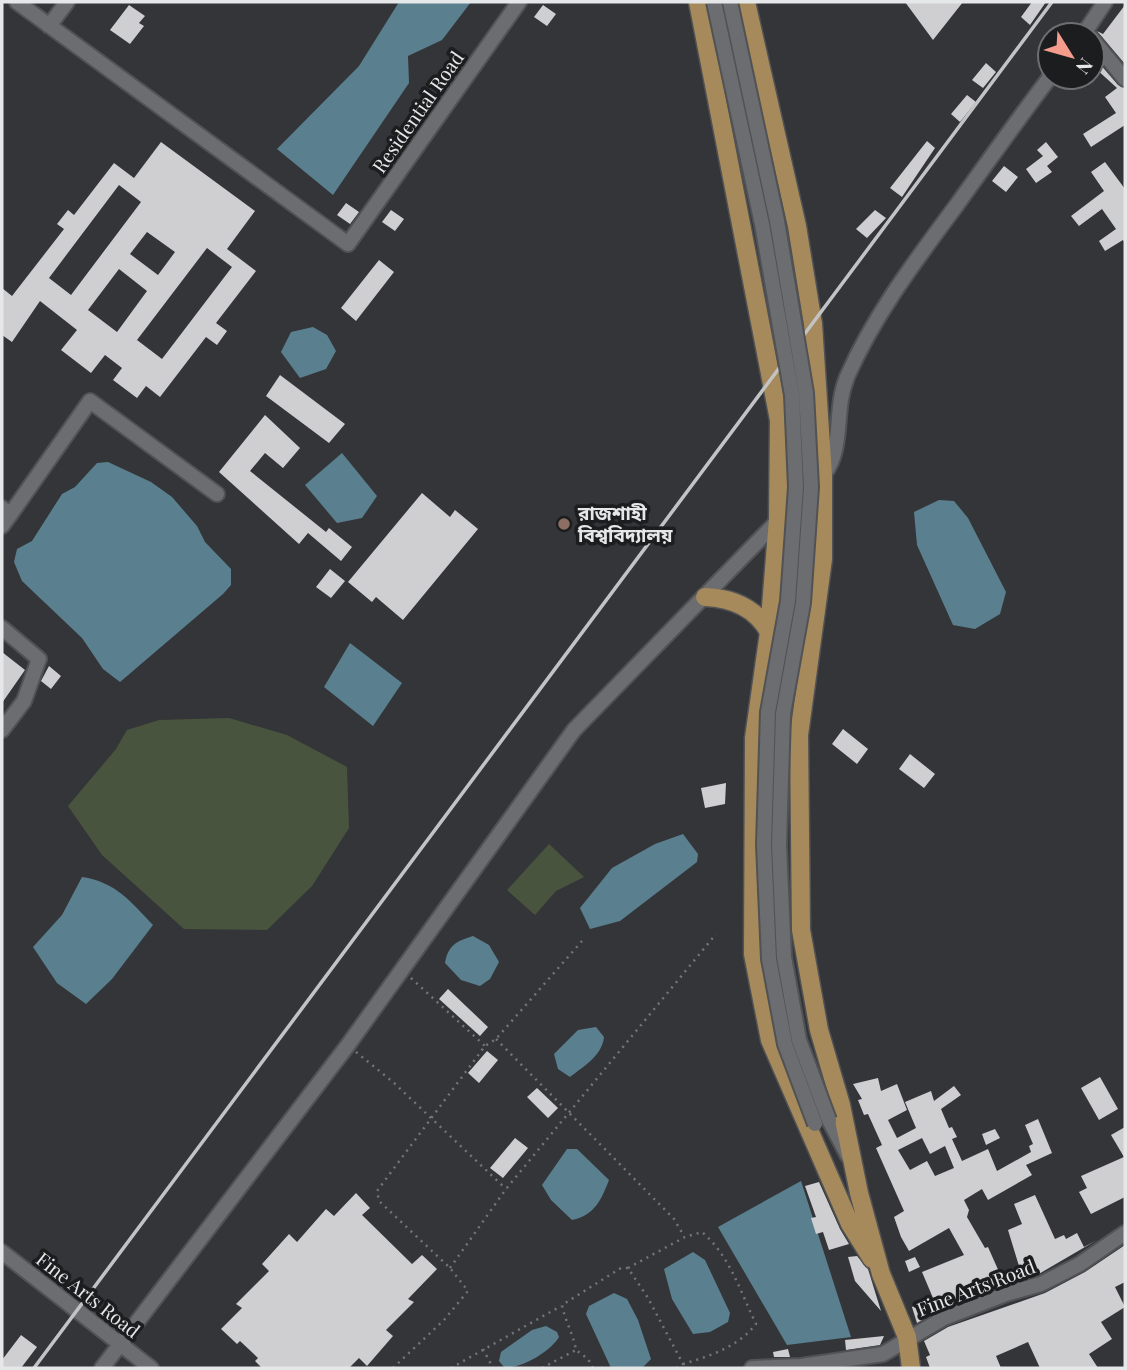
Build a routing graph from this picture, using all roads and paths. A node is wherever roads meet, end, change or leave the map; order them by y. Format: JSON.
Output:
{"nodes":[{"id":1,"x":17,"y":2,"type":"edge"},
{"id":2,"x":67,"y":2,"type":"edge"},
{"id":3,"x":519,"y":2,"type":"edge"},
{"id":4,"x":698,"y":2,"type":"edge"},
{"id":5,"x":714,"y":2,"type":"edge"},
{"id":6,"x":730,"y":2,"type":"edge"},
{"id":7,"x":746,"y":2,"type":"edge"},
{"id":8,"x":1105,"y":2,"type":"edge"},
{"id":9,"x":1095,"y":21,"type":"edge"},
{"id":10,"x":49,"y":26,"type":"junction"},
{"id":11,"x":1106,"y":57,"type":"edge"},
{"id":12,"x":1125,"y":79,"type":"edge"},
{"id":13,"x":1040,"y":91,"type":"edge"},
{"id":14,"x":823,"y":476,"type":"junction"},
{"id":15,"x":217,"y":494,"type":"dead end"},
{"id":16,"x":5,"y":517,"type":"edge"},
{"id":17,"x":778,"y":519,"type":"junction"},
{"id":18,"x":705,"y":597,"type":"junction"},
{"id":19,"x":2,"y":628,"type":"edge"},
{"id":20,"x":769,"y":632,"type":"junction"},
{"id":21,"x":2,"y":730,"type":"edge"},
{"id":22,"x":716,"y":934,"type":"dead end"},
{"id":23,"x":582,"y":941,"type":"dead end"},
{"id":24,"x":403,"y":971,"type":"junction"},
{"id":25,"x":496,"y":1039,"type":"junction"},
{"id":26,"x":348,"y":1045,"type":"junction"},
{"id":27,"x":485,"y":1046,"type":"junction"},
{"id":28,"x":569,"y":1111,"type":"junction"},
{"id":29,"x":429,"y":1118,"type":"junction"},
{"id":30,"x":822,"y":1122,"type":"junction"},
{"id":31,"x":852,"y":1164,"type":"junction"},
{"id":32,"x":828,"y":1170,"type":"junction"},
{"id":33,"x":506,"y":1189,"type":"junction"},
{"id":34,"x":1125,"y":1233,"type":"edge"},
{"id":35,"x":685,"y":1237,"type":"junction"},
{"id":36,"x":2,"y":1252,"type":"edge"},
{"id":37,"x":450,"y":1268,"type":"junction"},
{"id":38,"x":628,"y":1268,"type":"junction"},
{"id":39,"x":881,"y":1274,"type":"junction"},
{"id":40,"x":562,"y":1305,"type":"junction"},
{"id":41,"x":907,"y":1337,"type":"junction"},
{"id":42,"x":120,"y":1344,"type":"junction"},
{"id":43,"x":483,"y":1349,"type":"junction"},
{"id":44,"x":576,"y":1350,"type":"junction"},
{"id":45,"x":683,"y":1364,"type":"junction"},
{"id":46,"x":102,"y":1368,"type":"edge"},
{"id":47,"x":150,"y":1368,"type":"edge"},
{"id":48,"x":393,"y":1368,"type":"edge"},
{"id":49,"x":451,"y":1368,"type":"edge"},
{"id":50,"x":493,"y":1368,"type":"edge"},
{"id":51,"x":542,"y":1368,"type":"edge"},
{"id":52,"x":593,"y":1368,"type":"edge"},
{"id":53,"x":676,"y":1368,"type":"edge"},
{"id":54,"x":752,"y":1368,"type":"edge"},
{"id":55,"x":911,"y":1368,"type":"edge"}],
"edges":[{"from":1,"to":10,"type":"street"},
{"from":2,"to":10,"type":"street"},
{"from":3,"to":10,"type":"street","name":"Residential Road"},
{"from":4,"to":17,"type":"main road"},
{"from":5,"to":30,"type":"street","bridge":true},
{"from":6,"to":30,"type":"street","bridge":true},
{"from":7,"to":14,"type":"main road"},
{"from":8,"to":9,"type":"street"},
{"from":11,"to":12,"type":"street"},
{"from":13,"to":14,"type":"street"},
{"from":14,"to":17,"type":"street"},
{"from":14,"to":31,"type":"main road"},
{"from":15,"to":16,"type":"street"},
{"from":17,"to":18,"type":"street"},
{"from":17,"to":20,"type":"main road"},
{"from":18,"to":20,"type":"main road"},
{"from":18,"to":24,"type":"street"},
{"from":19,"to":21,"type":"street"},
{"from":20,"to":32,"type":"main road"},
{"from":22,"to":28,"type":"path"},
{"from":23,"to":25,"type":"path"},
{"from":24,"to":26,"type":"street"},
{"from":24,"to":27,"type":"path"},
{"from":25,"to":27,"type":"path"},
{"from":25,"to":28,"type":"path"},
{"from":26,"to":29,"type":"path"},
{"from":26,"to":42,"type":"street"},
{"from":27,"to":29,"type":"path"},
{"from":28,"to":33,"type":"path"},
{"from":28,"to":35,"type":"path"},
{"from":29,"to":33,"type":"path"},
{"from":29,"to":37,"type":"path"},
{"from":30,"to":31,"type":"street"},
{"from":30,"to":32,"type":"street"},
{"from":31,"to":39,"type":"main road"},
{"from":32,"to":39,"type":"main road"},
{"from":33,"to":37,"type":"path"},
{"from":34,"to":41,"type":"street","name":"Fine Arts Road"},
{"from":35,"to":38,"type":"path"},
{"from":35,"to":45,"type":"path"},
{"from":36,"to":42,"type":"street","name":"Fine Arts Road"},
{"from":37,"to":48,"type":"path"},
{"from":38,"to":40,"type":"path"},
{"from":38,"to":45,"type":"path"},
{"from":39,"to":41,"type":"main road"},
{"from":40,"to":43,"type":"path"},
{"from":40,"to":44,"type":"path"},
{"from":41,"to":54,"type":"street","name":"Fine Arts Road"},
{"from":41,"to":55,"type":"main road"},
{"from":42,"to":46,"type":"street"},
{"from":42,"to":47,"type":"street","name":"Fine Arts Road"},
{"from":43,"to":49,"type":"path"},
{"from":43,"to":50,"type":"path"},
{"from":44,"to":51,"type":"path"},
{"from":44,"to":52,"type":"path"},
{"from":45,"to":53,"type":"path"}]}
